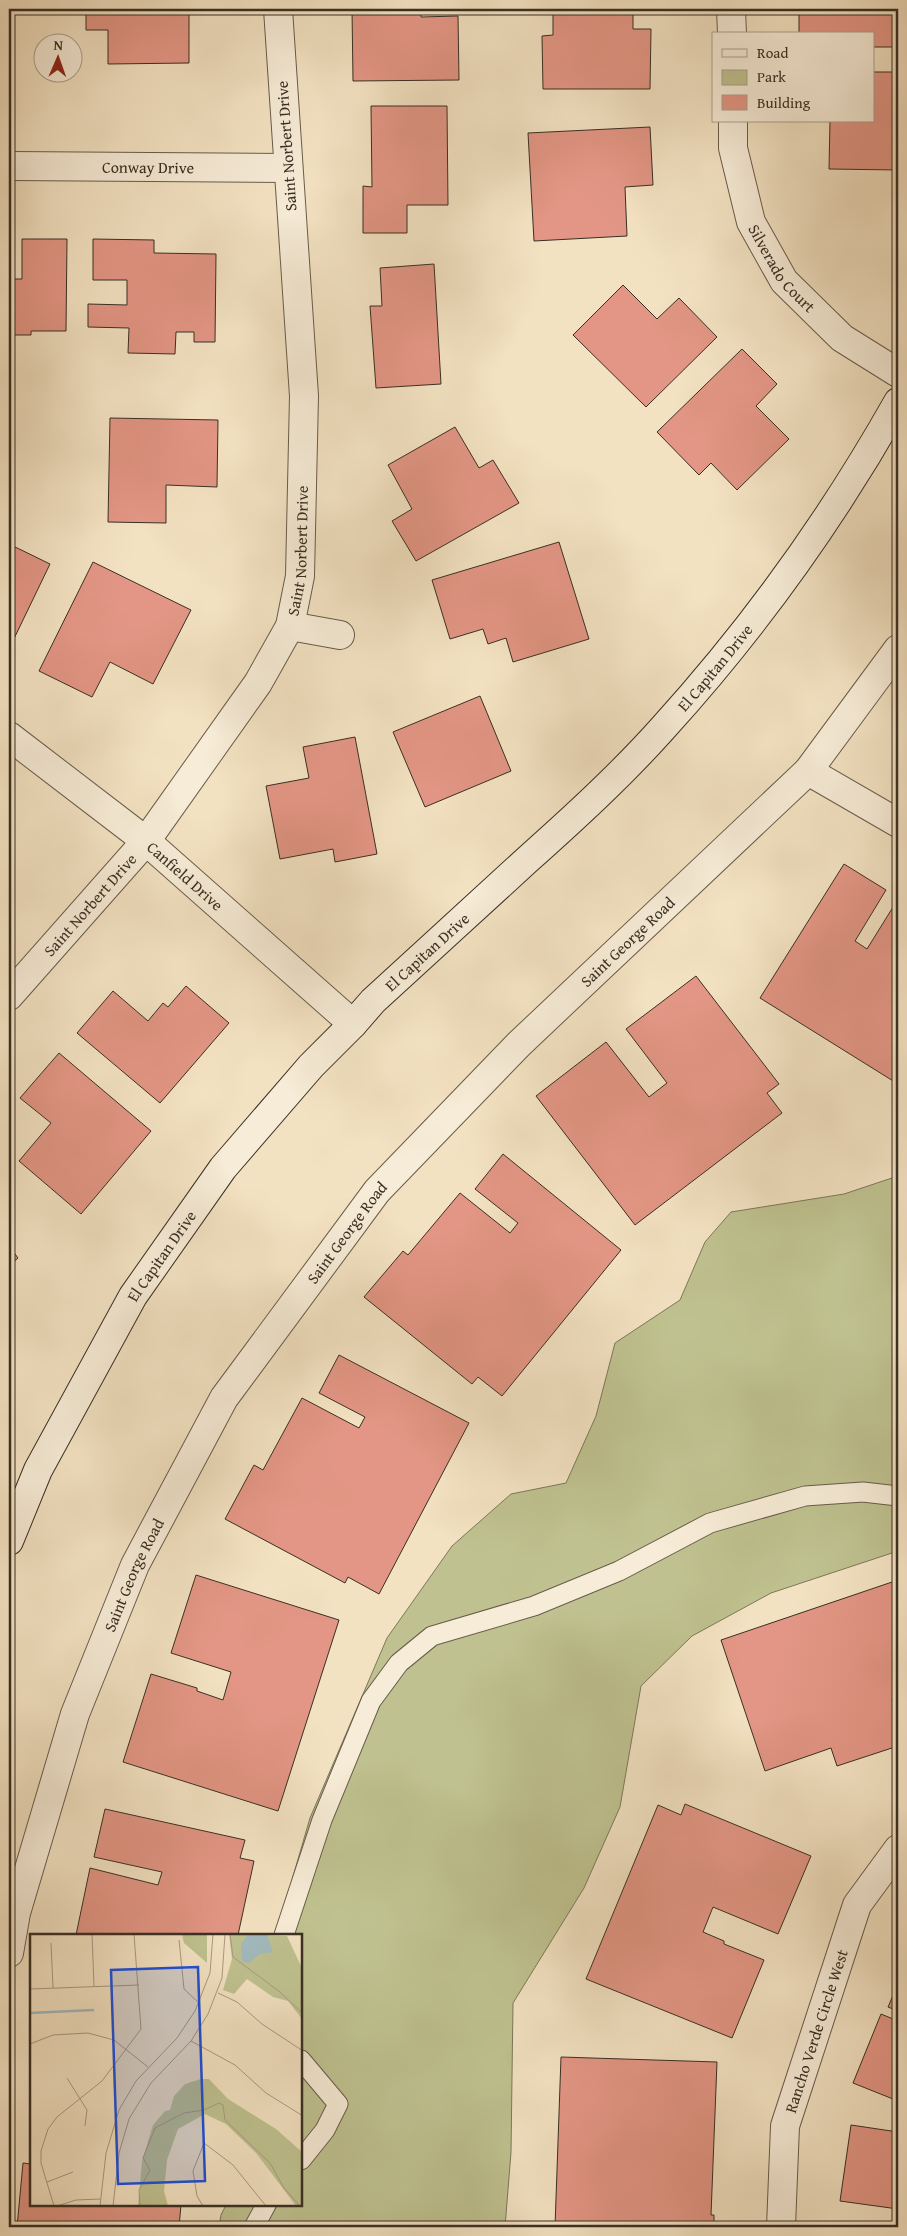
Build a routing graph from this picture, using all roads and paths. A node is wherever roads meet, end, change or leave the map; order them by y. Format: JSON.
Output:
{"nodes":[{"id":1,"x":278,"y":9,"type":"edge"},
{"id":2,"x":731,"y":9,"type":"edge"},
{"id":3,"x":732,"y":32,"type":"edge"},
{"id":4,"x":733,"y":122,"type":"edge"},
{"id":5,"x":9,"y":166,"type":"edge"},
{"id":6,"x":287,"y":168,"type":"junction"},
{"id":7,"x":898,"y":373,"type":"edge"},
{"id":8,"x":898,"y":402,"type":"edge"},
{"id":9,"x":290,"y":626,"type":"junction"},
{"id":10,"x":340,"y":635,"type":"dead end"},
{"id":11,"x":898,"y":649,"type":"edge"},
{"id":12,"x":9,"y":736,"type":"edge"},
{"id":13,"x":808,"y":771,"type":"junction"},
{"id":14,"x":898,"y":823,"type":"edge"},
{"id":15,"x":146,"y":841,"type":"junction"},
{"id":16,"x":9,"y":996,"type":"edge"},
{"id":17,"x":353,"y":1024,"type":"junction"},
{"id":18,"x":898,"y":1496,"type":"edge"},
{"id":19,"x":9,"y":1541,"type":"edge"},
{"id":20,"x":898,"y":1849,"type":"edge"},
{"id":21,"x":284,"y":1934,"type":"edge"},
{"id":22,"x":9,"y":1954,"type":"edge"},
{"id":23,"x":302,"y":2061,"type":"edge"},
{"id":24,"x":302,"y":2159,"type":"edge"},
{"id":25,"x":265,"y":2206,"type":"edge"},
{"id":26,"x":254,"y":2227,"type":"edge"},
{"id":27,"x":781,"y":2227,"type":"edge"}],
"edges":[{"from":1,"to":6,"type":"street","name":"Saint Norbert Drive"},
{"from":2,"to":3,"type":"street"},
{"from":4,"to":7,"type":"street","name":"Silverado Court"},
{"from":5,"to":6,"type":"street","name":"Conway Drive"},
{"from":6,"to":9,"type":"street","name":"Saint Norbert Drive"},
{"from":8,"to":17,"type":"street","name":"El Capitan Drive"},
{"from":9,"to":10,"type":"street"},
{"from":9,"to":15,"type":"street","name":"Saint Norbert Drive"},
{"from":11,"to":13,"type":"street","name":"Saint George Road"},
{"from":12,"to":15,"type":"street","name":"Canfield Drive"},
{"from":13,"to":14,"type":"street"},
{"from":13,"to":22,"type":"street","name":"Saint George Road"},
{"from":15,"to":16,"type":"street","name":"Saint Norbert Drive"},
{"from":15,"to":17,"type":"street","name":"Canfield Drive"},
{"from":17,"to":19,"type":"street","name":"El Capitan Drive"},
{"from":18,"to":21,"type":"lane"},
{"from":20,"to":27,"type":"street","name":"Rancho Verde Circle West"},
{"from":23,"to":24,"type":"lane"},
{"from":25,"to":26,"type":"lane"}]}
